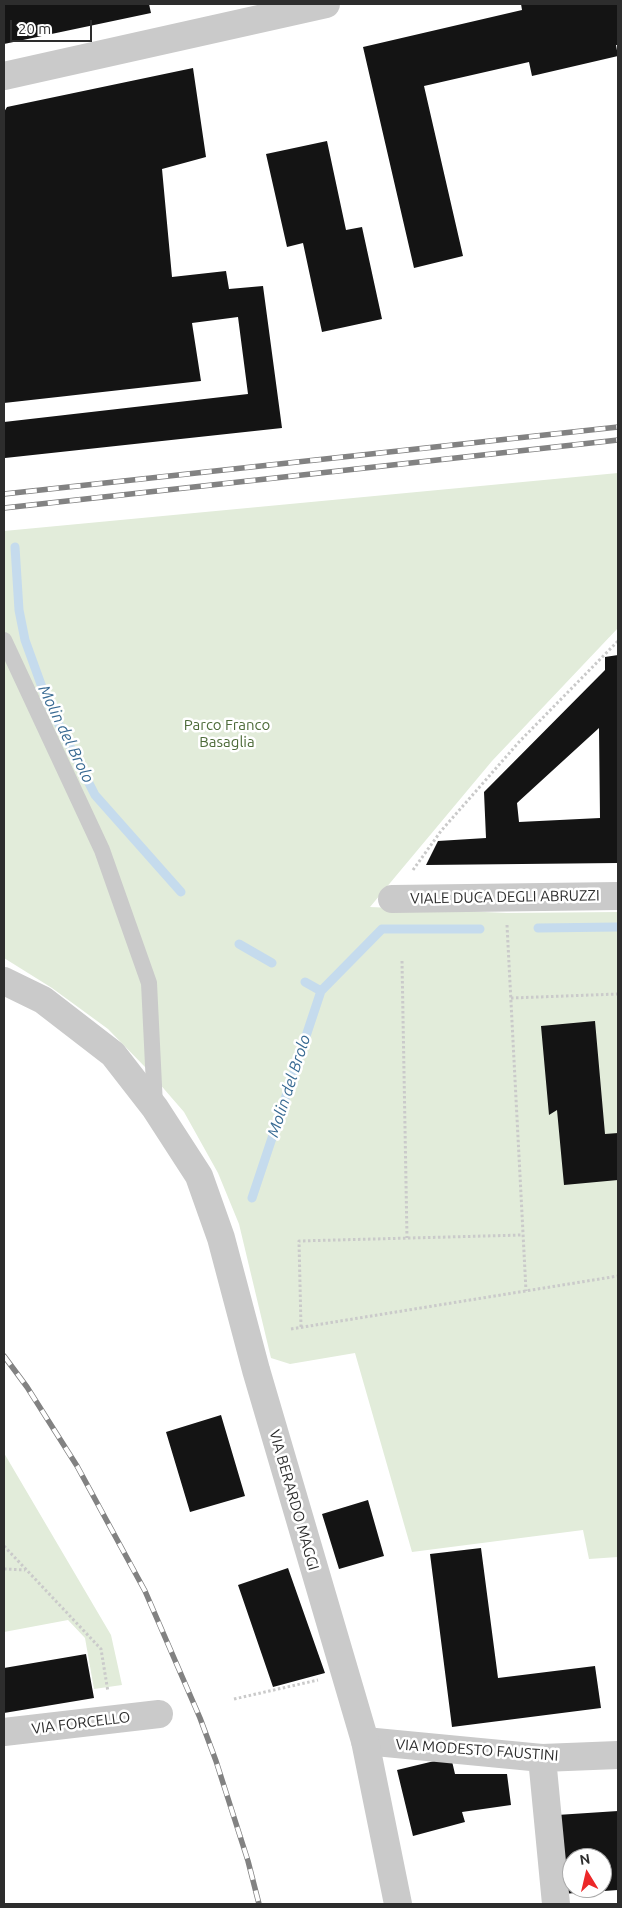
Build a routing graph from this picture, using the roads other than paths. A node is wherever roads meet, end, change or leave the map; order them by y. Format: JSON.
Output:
{"nodes":[{"id":1,"x":326,"y":4,"type":"edge"},
{"id":2,"x":4,"y":76,"type":"edge"},
{"id":3,"x":4,"y":640,"type":"edge"},
{"id":4,"x":618,"y":896,"type":"edge"},
{"id":5,"x":392,"y":899,"type":"road end"},
{"id":6,"x":4,"y":981,"type":"edge"},
{"id":7,"x":156,"y":1108,"type":"junction"},
{"id":8,"x":159,"y":1714,"type":"dead end"},
{"id":9,"x":4,"y":1732,"type":"edge"},
{"id":10,"x":365,"y":1741,"type":"junction"},
{"id":11,"x":618,"y":1755,"type":"edge"},
{"id":12,"x":542,"y":1758,"type":"junction"},
{"id":13,"x":398,"y":1904,"type":"edge"},
{"id":14,"x":556,"y":1904,"type":"edge"}],
"edges":[{"from":1,"to":2,"type":"street"},
{"from":3,"to":7,"type":"lane"},
{"from":4,"to":5,"type":"street","name":"VIALE DUCA DEGLI ABRUZZI"},
{"from":6,"to":7,"type":"street","name":"VIA BERARDO MAGGI"},
{"from":7,"to":10,"type":"street","name":"VIA BERARDO MAGGI"},
{"from":8,"to":9,"type":"street","name":"VIA FORCELLO"},
{"from":10,"to":12,"type":"street","name":"VIA MODESTO FAUSTINI"},
{"from":10,"to":13,"type":"street","name":"VIA BERARDO MAGGI"},
{"from":11,"to":12,"type":"street","name":"VIA MODESTO FAUSTINI"},
{"from":12,"to":14,"type":"street"}]}
